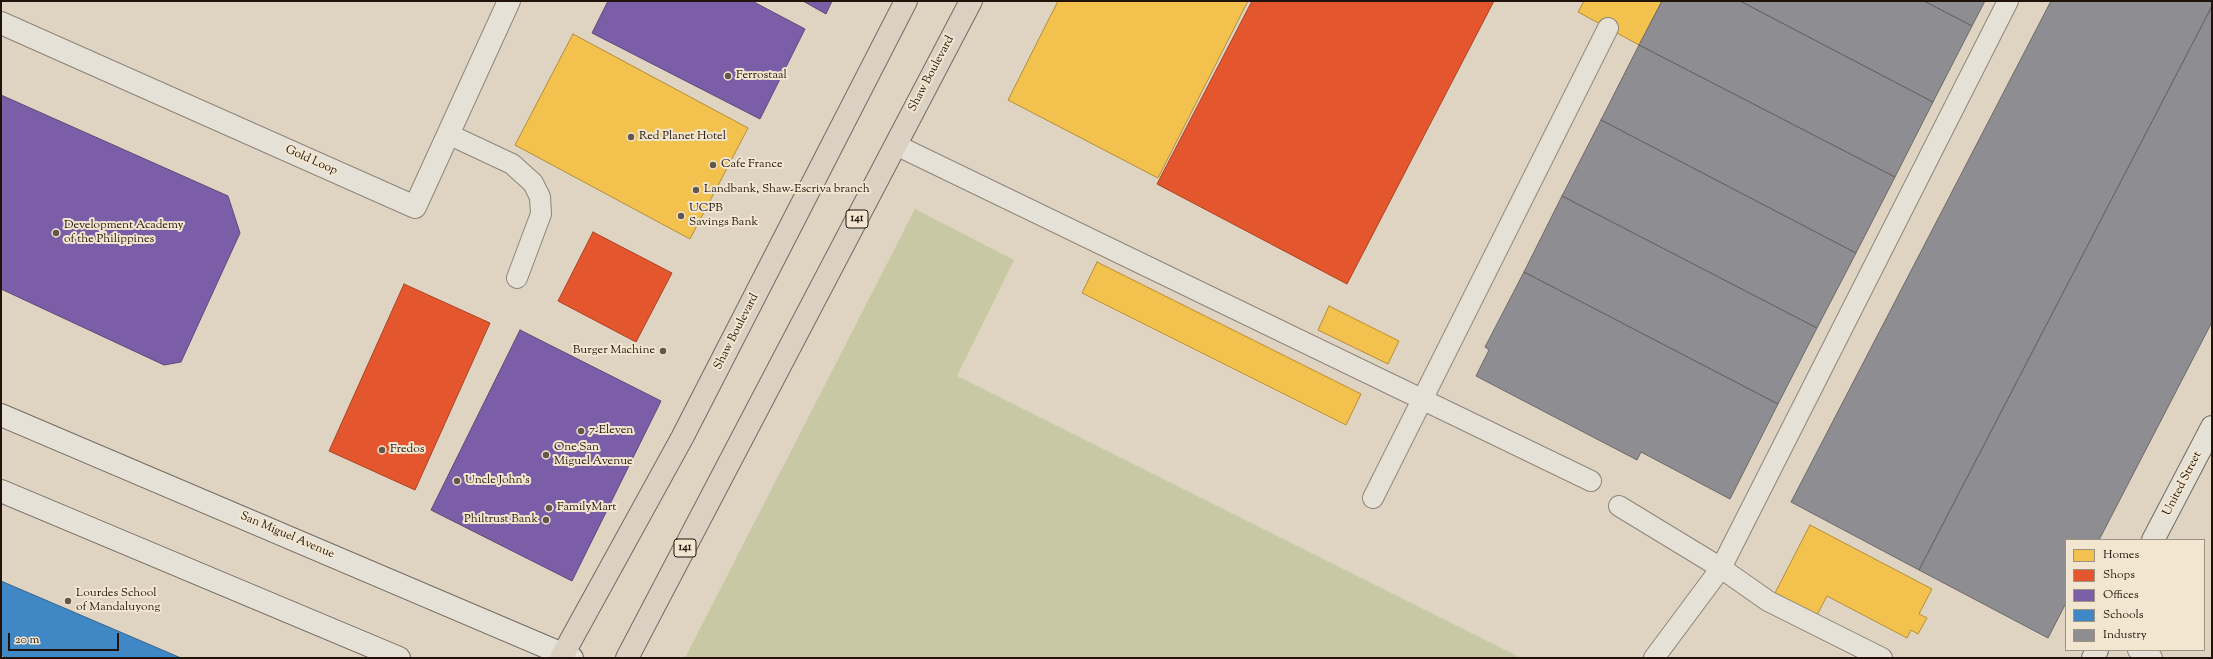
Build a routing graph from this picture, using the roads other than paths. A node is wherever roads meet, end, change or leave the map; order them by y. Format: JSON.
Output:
{"nodes":[{"id":1,"x":509,"y":1,"type":"edge"},
{"id":2,"x":906,"y":1,"type":"edge"},
{"id":3,"x":971,"y":1,"type":"edge"},
{"id":4,"x":2008,"y":1,"type":"edge"},
{"id":5,"x":1,"y":23,"type":"edge"},
{"id":6,"x":1608,"y":28,"type":"dead end"},
{"id":7,"x":448,"y":134,"type":"junction"},
{"id":8,"x":896,"y":145,"type":"junction"},
{"id":9,"x":518,"y":278,"type":"dead end"},
{"id":10,"x":1422,"y":400,"type":"junction"},
{"id":11,"x":1,"y":415,"type":"edge"},
{"id":12,"x":2212,"y":427,"type":"edge"},
{"id":13,"x":1591,"y":481,"type":"dead end"},
{"id":14,"x":1,"y":491,"type":"edge"},
{"id":15,"x":1373,"y":498,"type":"dead end"},
{"id":16,"x":1619,"y":506,"type":"dead end"},
{"id":17,"x":2154,"y":539,"type":"edge"},
{"id":18,"x":1721,"y":568,"type":"junction"},
{"id":19,"x":2140,"y":651,"type":"edge"},
{"id":20,"x":565,"y":656,"type":"edge"},
{"id":21,"x":400,"y":658,"type":"edge"},
{"id":22,"x":627,"y":658,"type":"edge"},
{"id":23,"x":1654,"y":658,"type":"edge"},
{"id":24,"x":1882,"y":658,"type":"edge"},
{"id":25,"x":2152,"y":658,"type":"edge"}],
"edges":[{"from":1,"to":7,"type":"street","name":"Gold Loop"},
{"from":2,"to":20,"type":"main road","name":"Shaw Boulevard"},
{"from":3,"to":8,"type":"main road","name":"Shaw Boulevard","number":"141"},
{"from":4,"to":18,"type":"lane"},
{"from":5,"to":7,"type":"street","name":"Gold Loop"},
{"from":6,"to":10,"type":"lane"},
{"from":7,"to":9,"type":"lane"},
{"from":8,"to":10,"type":"lane"},
{"from":8,"to":22,"type":"main road","name":"Shaw Boulevard","number":"141"},
{"from":10,"to":13,"type":"lane"},
{"from":10,"to":15,"type":"lane"},
{"from":11,"to":20,"type":"street","name":"San Miguel Avenue"},
{"from":12,"to":17,"type":"street","name":"United Street"},
{"from":14,"to":21,"type":"street"},
{"from":16,"to":18,"type":"lane"},
{"from":18,"to":23,"type":"lane"},
{"from":18,"to":24,"type":"lane"},
{"from":19,"to":25,"type":"lane"}]}
